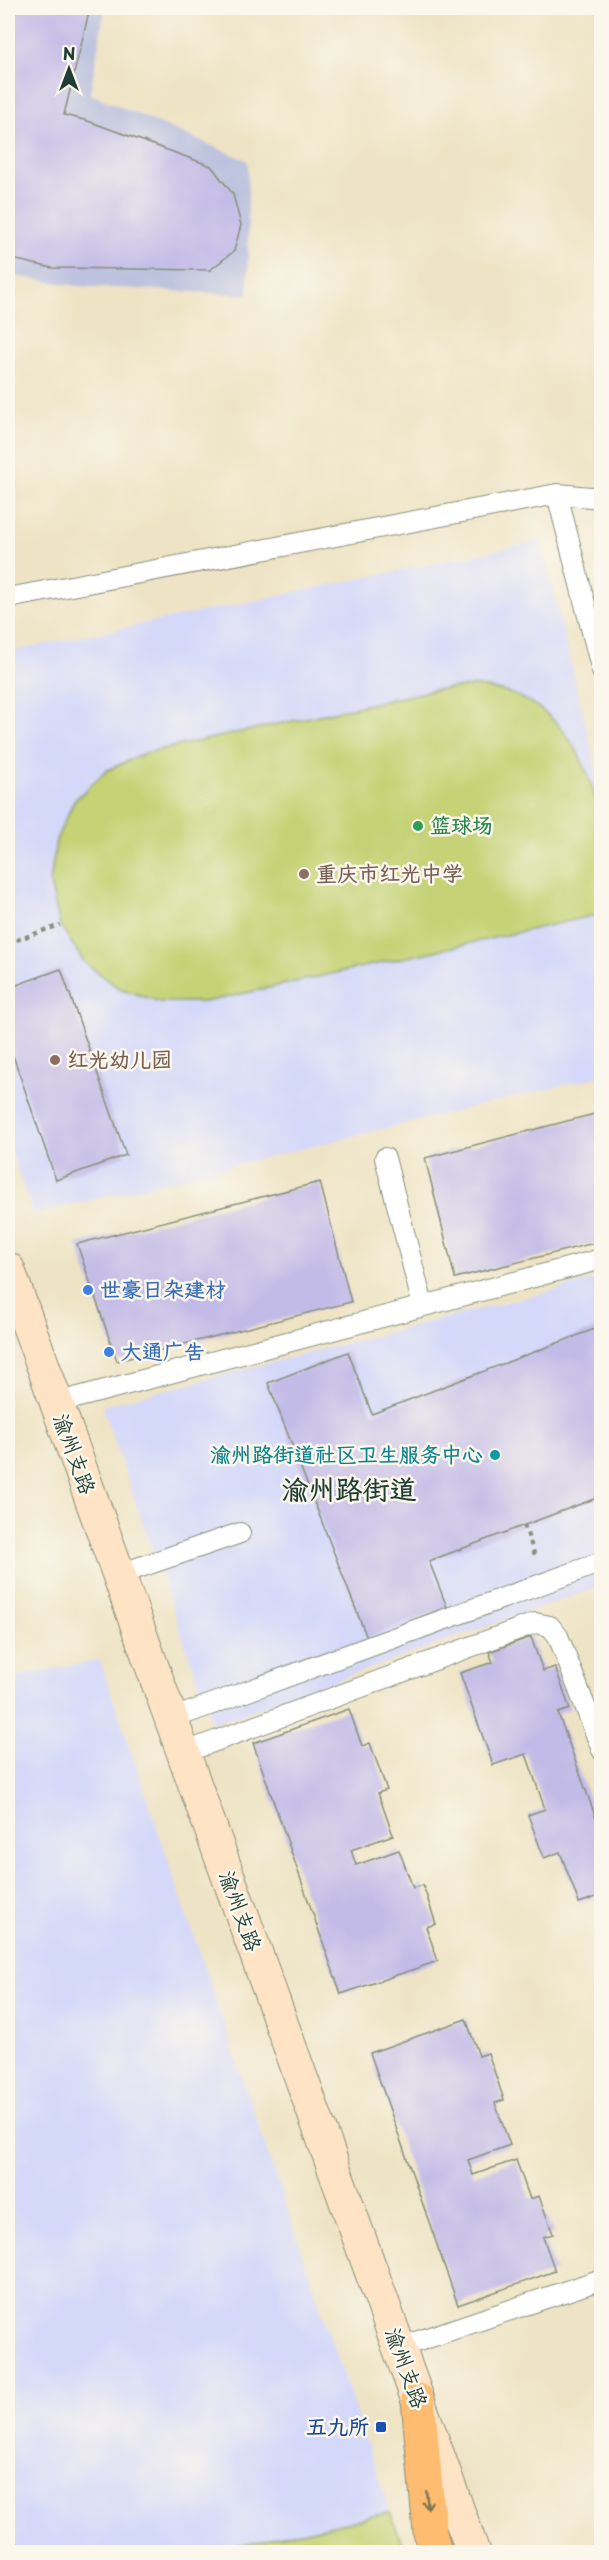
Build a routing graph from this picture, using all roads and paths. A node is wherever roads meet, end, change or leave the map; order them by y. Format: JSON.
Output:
{"nodes":[{"id":1,"x":557,"y":494,"type":"junction"},
{"id":2,"x":602,"y":498,"type":"edge"},
{"id":3,"x":8,"y":598,"type":"edge"},
{"id":4,"x":602,"y":671,"type":"edge"},
{"id":5,"x":60,"y":925,"type":"dead end"},
{"id":6,"x":8,"y":943,"type":"edge"},
{"id":7,"x":384,"y":1158,"type":"dead end"},
{"id":8,"x":598,"y":1260,"type":"dead end"},
{"id":9,"x":8,"y":1269,"type":"edge"},
{"id":10,"x":423,"y":1306,"type":"junction"},
{"id":11,"x":56,"y":1403,"type":"junction"},
{"id":12,"x":240,"y":1533,"type":"dead end"},
{"id":13,"x":602,"y":1562,"type":"edge"},
{"id":14,"x":117,"y":1575,"type":"junction"},
{"id":15,"x":171,"y":1719,"type":"junction"},
{"id":16,"x":602,"y":1750,"type":"edge"},
{"id":17,"x":183,"y":1753,"type":"junction"},
{"id":18,"x":602,"y":2279,"type":"edge"},
{"id":19,"x":398,"y":2348,"type":"junction"},
{"id":20,"x":418,"y":2400,"type":"junction"},
{"id":21,"x":435,"y":2553,"type":"edge"},
{"id":22,"x":473,"y":2553,"type":"edge"}],
"edges":[{"from":1,"to":2,"type":"lane"},
{"from":1,"to":3,"type":"lane"},
{"from":1,"to":4,"type":"lane"},
{"from":5,"to":6,"type":"path"},
{"from":7,"to":10,"type":"lane"},
{"from":8,"to":10,"type":"lane"},
{"from":9,"to":11,"type":"street","name":"渝州支路"},
{"from":10,"to":11,"type":"lane"},
{"from":11,"to":14,"type":"street","name":"渝州支路"},
{"from":12,"to":14,"type":"lane"},
{"from":13,"to":15,"type":"lane"},
{"from":14,"to":15,"type":"street","name":"渝州支路"},
{"from":15,"to":17,"type":"street","name":"渝州支路"},
{"from":16,"to":17,"type":"lane"},
{"from":17,"to":19,"type":"street","name":"渝州支路"},
{"from":18,"to":19,"type":"lane"},
{"from":19,"to":20,"type":"street","name":"渝州支路"},
{"from":20,"to":21,"type":"main road","one_way":true},
{"from":20,"to":22,"type":"street","name":"渝州支路"}]}
